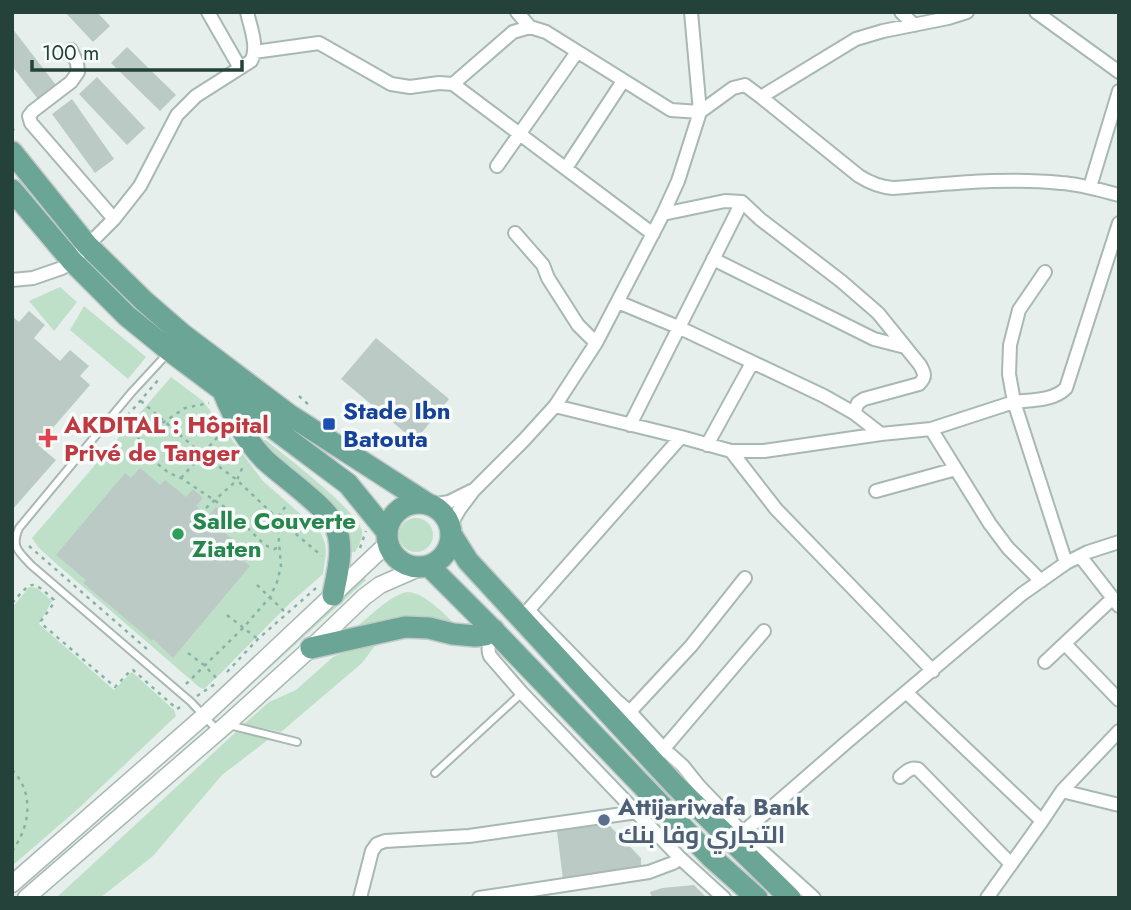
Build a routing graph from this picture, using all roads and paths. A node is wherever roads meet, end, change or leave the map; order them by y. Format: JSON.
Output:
{"nodes":[{"id":1,"x":208,"y":12,"type":"edge"},
{"id":2,"x":247,"y":12,"type":"edge"},
{"id":3,"x":517,"y":12,"type":"edge"},
{"id":4,"x":691,"y":12,"type":"edge"},
{"id":5,"x":901,"y":12,"type":"edge"},
{"id":6,"x":967,"y":12,"type":"edge"},
{"id":7,"x":1036,"y":12,"type":"edge"},
{"id":8,"x":914,"y":25,"type":"junction"},
{"id":9,"x":530,"y":27,"type":"junction"},
{"id":10,"x":71,"y":50,"type":"dead end"},
{"id":11,"x":577,"y":51,"type":"junction"},
{"id":12,"x":254,"y":52,"type":"junction"},
{"id":13,"x":240,"y":68,"type":"junction"},
{"id":14,"x":1119,"y":72,"type":"edge"},
{"id":15,"x":624,"y":80,"type":"junction"},
{"id":16,"x":453,"y":84,"type":"junction"},
{"id":17,"x":1119,"y":91,"type":"edge"},
{"id":18,"x":761,"y":97,"type":"junction"},
{"id":19,"x":700,"y":112,"type":"junction"},
{"id":20,"x":520,"y":134,"type":"junction"},
{"id":21,"x":12,"y":152,"type":"edge"},
{"id":22,"x":497,"y":166,"type":"dead end"},
{"id":23,"x":566,"y":168,"type":"junction"},
{"id":24,"x":1090,"y":187,"type":"junction"},
{"id":25,"x":12,"y":190,"type":"edge"},
{"id":26,"x":1119,"y":195,"type":"edge"},
{"id":27,"x":742,"y":202,"type":"junction"},
{"id":28,"x":663,"y":214,"type":"junction"},
{"id":29,"x":114,"y":219,"type":"junction"},
{"id":30,"x":1119,"y":223,"type":"edge"},
{"id":31,"x":514,"y":233,"type":"dead end"},
{"id":32,"x":653,"y":234,"type":"junction"},
{"id":33,"x":87,"y":246,"type":"junction"},
{"id":34,"x":713,"y":259,"type":"junction"},
{"id":35,"x":72,"y":261,"type":"junction"},
{"id":36,"x":1045,"y":272,"type":"dead end"},
{"id":37,"x":12,"y":280,"type":"edge"},
{"id":38,"x":618,"y":302,"type":"junction"},
{"id":39,"x":678,"y":327,"type":"junction"},
{"id":40,"x":596,"y":343,"type":"junction"},
{"id":41,"x":906,"y":347,"type":"junction"},
{"id":42,"x":171,"y":349,"type":"junction"},
{"id":43,"x":752,"y":363,"type":"junction"},
{"id":44,"x":224,"y":393,"type":"junction"},
{"id":45,"x":141,"y":401,"type":"junction"},
{"id":46,"x":1014,"y":402,"type":"junction"},
{"id":47,"x":555,"y":406,"type":"junction"},
{"id":48,"x":854,"y":413,"type":"junction"},
{"id":49,"x":237,"y":421,"type":"junction"},
{"id":50,"x":164,"y":422,"type":"junction"},
{"id":51,"x":630,"y":425,"type":"junction"},
{"id":52,"x":931,"y":429,"type":"junction"},
{"id":53,"x":138,"y":433,"type":"junction"},
{"id":54,"x":881,"y":434,"type":"junction"},
{"id":55,"x":681,"y":437,"type":"junction"},
{"id":56,"x":707,"y":445,"type":"junction"},
{"id":57,"x":253,"y":446,"type":"junction"},
{"id":58,"x":731,"y":451,"type":"junction"},
{"id":59,"x":202,"y":454,"type":"junction"},
{"id":60,"x":956,"y":469,"type":"junction"},
{"id":61,"x":181,"y":478,"type":"junction"},
{"id":62,"x":237,"y":480,"type":"junction"},
{"id":63,"x":299,"y":489,"type":"junction"},
{"id":64,"x":474,"y":490,"type":"junction"},
{"id":65,"x":876,"y":491,"type":"dead end"},
{"id":66,"x":214,"y":502,"type":"junction"},
{"id":67,"x":430,"y":505,"type":"junction"},
{"id":68,"x":206,"y":508,"type":"dead end"},
{"id":69,"x":277,"y":518,"type":"junction"},
{"id":70,"x":451,"y":530,"type":"junction"},
{"id":71,"x":381,"y":534,"type":"junction"},
{"id":72,"x":23,"y":541,"type":"dead end"},
{"id":73,"x":1119,"y":542,"type":"edge"},
{"id":74,"x":14,"y":545,"type":"edge"},
{"id":75,"x":279,"y":547,"type":"junction"},
{"id":76,"x":1080,"y":556,"type":"junction"},
{"id":77,"x":1066,"y":563,"type":"junction"},
{"id":78,"x":424,"y":567,"type":"junction"},
{"id":79,"x":338,"y":568,"type":"junction"},
{"id":80,"x":745,"y":578,"type":"dead end"},
{"id":81,"x":1041,"y":582,"type":"junction"},
{"id":82,"x":257,"y":585,"type":"dead end"},
{"id":83,"x":325,"y":591,"type":"junction"},
{"id":84,"x":270,"y":597,"type":"junction"},
{"id":85,"x":1116,"y":602,"type":"edge"},
{"id":86,"x":12,"y":603,"type":"edge"},
{"id":87,"x":287,"y":614,"type":"junction"},
{"id":88,"x":525,"y":614,"type":"junction"},
{"id":89,"x":227,"y":615,"type":"dead end"},
{"id":90,"x":300,"y":625,"type":"junction"},
{"id":91,"x":244,"y":627,"type":"junction"},
{"id":92,"x":764,"y":631,"type":"dead end"},
{"id":93,"x":495,"y":632,"type":"junction"},
{"id":94,"x":468,"y":635,"type":"junction"},
{"id":95,"x":258,"y":639,"type":"junction"},
{"id":96,"x":1065,"y":644,"type":"junction"},
{"id":97,"x":311,"y":648,"type":"junction"},
{"id":98,"x":188,"y":653,"type":"dead end"},
{"id":99,"x":268,"y":655,"type":"junction"},
{"id":100,"x":490,"y":656,"type":"junction"},
{"id":101,"x":156,"y":657,"type":"dead end"},
{"id":102,"x":1045,"y":662,"type":"dead end"},
{"id":103,"x":204,"y":665,"type":"junction"},
{"id":104,"x":933,"y":671,"type":"junction"},
{"id":105,"x":227,"y":672,"type":"dead end"},
{"id":106,"x":186,"y":683,"type":"junction"},
{"id":107,"x":225,"y":686,"type":"junction"},
{"id":108,"x":179,"y":692,"type":"junction"},
{"id":109,"x":906,"y":692,"type":"junction"},
{"id":110,"x":522,"y":693,"type":"junction"},
{"id":111,"x":199,"y":695,"type":"junction"},
{"id":112,"x":1119,"y":700,"type":"edge"},
{"id":113,"x":191,"y":702,"type":"junction"},
{"id":114,"x":204,"y":716,"type":"junction"},
{"id":115,"x":624,"y":718,"type":"junction"},
{"id":116,"x":223,"y":728,"type":"junction"},
{"id":117,"x":1119,"y":732,"type":"edge"},
{"id":118,"x":297,"y":742,"type":"dead end"},
{"id":119,"x":658,"y":755,"type":"junction"},
{"id":120,"x":12,"y":770,"type":"edge"},
{"id":121,"x":435,"y":774,"type":"dead end"},
{"id":122,"x":900,"y":778,"type":"dead end"},
{"id":123,"x":1062,"y":791,"type":"junction"},
{"id":124,"x":1119,"y":805,"type":"edge"},
{"id":125,"x":637,"y":812,"type":"junction"},
{"id":126,"x":1042,"y":821,"type":"junction"},
{"id":127,"x":737,"y":837,"type":"junction"},
{"id":128,"x":12,"y":851,"type":"edge"},
{"id":129,"x":680,"y":858,"type":"junction"},
{"id":130,"x":1010,"y":863,"type":"junction"},
{"id":131,"x":12,"y":884,"type":"edge"},
{"id":132,"x":26,"y":898,"type":"edge"},
{"id":133,"x":360,"y":898,"type":"edge"},
{"id":134,"x":479,"y":898,"type":"edge"},
{"id":135,"x":724,"y":898,"type":"edge"},
{"id":136,"x":757,"y":898,"type":"edge"},
{"id":137,"x":790,"y":898,"type":"edge"},
{"id":138,"x":814,"y":898,"type":"edge"},
{"id":139,"x":987,"y":898,"type":"edge"}],
"edges":[{"from":1,"to":13,"type":"street"},
{"from":2,"to":12,"type":"street"},
{"from":3,"to":9,"type":"street"},
{"from":4,"to":19,"type":"street"},
{"from":5,"to":8,"type":"street"},
{"from":6,"to":8,"type":"street"},
{"from":7,"to":14,"type":"street"},
{"from":8,"to":18,"type":"street"},
{"from":9,"to":11,"type":"street"},
{"from":9,"to":16,"type":"street"},
{"from":10,"to":29,"type":"street"},
{"from":11,"to":15,"type":"street"},
{"from":11,"to":20,"type":"street"},
{"from":12,"to":13,"type":"street"},
{"from":12,"to":16,"type":"street"},
{"from":13,"to":29,"type":"street"},
{"from":15,"to":19,"type":"street"},
{"from":15,"to":23,"type":"street"},
{"from":16,"to":20,"type":"street"},
{"from":17,"to":24,"type":"street"},
{"from":18,"to":19,"type":"street"},
{"from":18,"to":24,"type":"street"},
{"from":19,"to":28,"type":"street"},
{"from":20,"to":22,"type":"street"},
{"from":20,"to":23,"type":"street"},
{"from":21,"to":33,"type":"main road"},
{"from":23,"to":32,"type":"street"},
{"from":24,"to":26,"type":"street"},
{"from":25,"to":35,"type":"main road"},
{"from":27,"to":28,"type":"street"},
{"from":27,"to":34,"type":"street"},
{"from":27,"to":41,"type":"street"},
{"from":28,"to":32,"type":"street"},
{"from":29,"to":33,"type":"street"},
{"from":30,"to":46,"type":"street"},
{"from":31,"to":40,"type":"street"},
{"from":32,"to":38,"type":"street"},
{"from":33,"to":35,"type":"street"},
{"from":33,"to":42,"type":"main road"},
{"from":34,"to":39,"type":"street"},
{"from":34,"to":41,"type":"street"},
{"from":35,"to":37,"type":"street"},
{"from":35,"to":42,"type":"main road"},
{"from":36,"to":46,"type":"street"},
{"from":38,"to":39,"type":"street"},
{"from":38,"to":40,"type":"street"},
{"from":39,"to":43,"type":"street"},
{"from":39,"to":51,"type":"street"},
{"from":40,"to":47,"type":"street"},
{"from":41,"to":48,"type":"street"},
{"from":42,"to":44,"type":"main road"},
{"from":42,"to":45,"type":"path"},
{"from":42,"to":67,"type":"main road"},
{"from":42,"to":74,"type":"lane"},
{"from":43,"to":48,"type":"street"},
{"from":43,"to":56,"type":"street"},
{"from":44,"to":49,"type":"main road"},
{"from":44,"to":50,"type":"path"},
{"from":44,"to":71,"type":"main road"},
{"from":45,"to":50,"type":"path"},
{"from":45,"to":53,"type":"path"},
{"from":46,"to":52,"type":"street"},
{"from":46,"to":77,"type":"street"},
{"from":47,"to":51,"type":"street"},
{"from":47,"to":64,"type":"street"},
{"from":48,"to":54,"type":"street"},
{"from":49,"to":57,"type":"main road"},
{"from":49,"to":59,"type":"path"},
{"from":50,"to":53,"type":"path"},
{"from":50,"to":59,"type":"path"},
{"from":51,"to":55,"type":"street"},
{"from":52,"to":54,"type":"street"},
{"from":52,"to":60,"type":"street"},
{"from":53,"to":61,"type":"path"},
{"from":54,"to":58,"type":"street"},
{"from":55,"to":56,"type":"street"},
{"from":55,"to":88,"type":"street"},
{"from":56,"to":58,"type":"street"},
{"from":57,"to":62,"type":"path"},
{"from":57,"to":63,"type":"main road"},
{"from":58,"to":104,"type":"street"},
{"from":59,"to":61,"type":"path"},
{"from":59,"to":62,"type":"path"},
{"from":60,"to":65,"type":"street"},
{"from":60,"to":81,"type":"street"},
{"from":61,"to":66,"type":"path"},
{"from":62,"to":66,"type":"path"},
{"from":62,"to":69,"type":"path"},
{"from":63,"to":69,"type":"path"},
{"from":63,"to":79,"type":"main road"},
{"from":64,"to":67,"type":"street"},
{"from":64,"to":70,"type":"street"},
{"from":66,"to":68,"type":"path"},
{"from":66,"to":75,"type":"path"},
{"from":67,"to":70,"type":"main road"},
{"from":67,"to":71,"type":"main road"},
{"from":69,"to":75,"type":"path"},
{"from":69,"to":79,"type":"path"},
{"from":70,"to":78,"type":"main road"},
{"from":70,"to":88,"type":"main road"},
{"from":71,"to":78,"type":"main road"},
{"from":71,"to":79,"type":"path"},
{"from":71,"to":83,"type":"street"},
{"from":72,"to":101,"type":"path"},
{"from":73,"to":76,"type":"street"},
{"from":74,"to":108,"type":"lane"},
{"from":75,"to":84,"type":"path"},
{"from":76,"to":77,"type":"street"},
{"from":76,"to":85,"type":"street"},
{"from":77,"to":81,"type":"street"},
{"from":78,"to":93,"type":"main road"},
{"from":78,"to":97,"type":"street"},
{"from":79,"to":83,"type":"main road"},
{"from":80,"to":115,"type":"street"},
{"from":81,"to":104,"type":"street"},
{"from":82,"to":84,"type":"path"},
{"from":83,"to":87,"type":"path"},
{"from":83,"to":90,"type":"street"},
{"from":84,"to":87,"type":"path"},
{"from":84,"to":91,"type":"path"},
{"from":85,"to":96,"type":"street"},
{"from":86,"to":113,"type":"path"},
{"from":87,"to":90,"type":"path"},
{"from":87,"to":95,"type":"path"},
{"from":88,"to":115,"type":"main road"},
{"from":89,"to":91,"type":"path"},
{"from":90,"to":99,"type":"street"},
{"from":91,"to":95,"type":"path"},
{"from":91,"to":103,"type":"path"},
{"from":92,"to":119,"type":"street"},
{"from":93,"to":94,"type":"main road"},
{"from":93,"to":100,"type":"street"},
{"from":93,"to":136,"type":"main road"},
{"from":94,"to":97,"type":"main road"},
{"from":94,"to":100,"type":"street"},
{"from":95,"to":99,"type":"path"},
{"from":95,"to":105,"type":"path"},
{"from":96,"to":102,"type":"street"},
{"from":96,"to":112,"type":"street"},
{"from":97,"to":116,"type":"street"},
{"from":98,"to":103,"type":"path"},
{"from":99,"to":107,"type":"street"},
{"from":100,"to":110,"type":"street"},
{"from":103,"to":106,"type":"path"},
{"from":103,"to":107,"type":"path"},
{"from":104,"to":109,"type":"street"},
{"from":106,"to":108,"type":"path"},
{"from":106,"to":111,"type":"path"},
{"from":107,"to":111,"type":"path"},
{"from":107,"to":114,"type":"street"},
{"from":108,"to":113,"type":"lane"},
{"from":109,"to":126,"type":"street"},
{"from":109,"to":127,"type":"street"},
{"from":110,"to":121,"type":"lane"},
{"from":110,"to":125,"type":"street"},
{"from":111,"to":113,"type":"path"},
{"from":113,"to":114,"type":"lane"},
{"from":114,"to":116,"type":"lane"},
{"from":114,"to":131,"type":"street"},
{"from":115,"to":119,"type":"main road"},
{"from":116,"to":118,"type":"lane"},
{"from":116,"to":132,"type":"street"},
{"from":117,"to":123,"type":"street"},
{"from":119,"to":127,"type":"main road"},
{"from":120,"to":128,"type":"path"},
{"from":122,"to":130,"type":"street"},
{"from":123,"to":124,"type":"street"},
{"from":123,"to":126,"type":"street"},
{"from":125,"to":129,"type":"street"},
{"from":125,"to":133,"type":"street"},
{"from":126,"to":130,"type":"street"},
{"from":127,"to":137,"type":"main road"},
{"from":127,"to":138,"type":"street"},
{"from":129,"to":134,"type":"street"},
{"from":129,"to":135,"type":"street"},
{"from":130,"to":139,"type":"street"}]}
